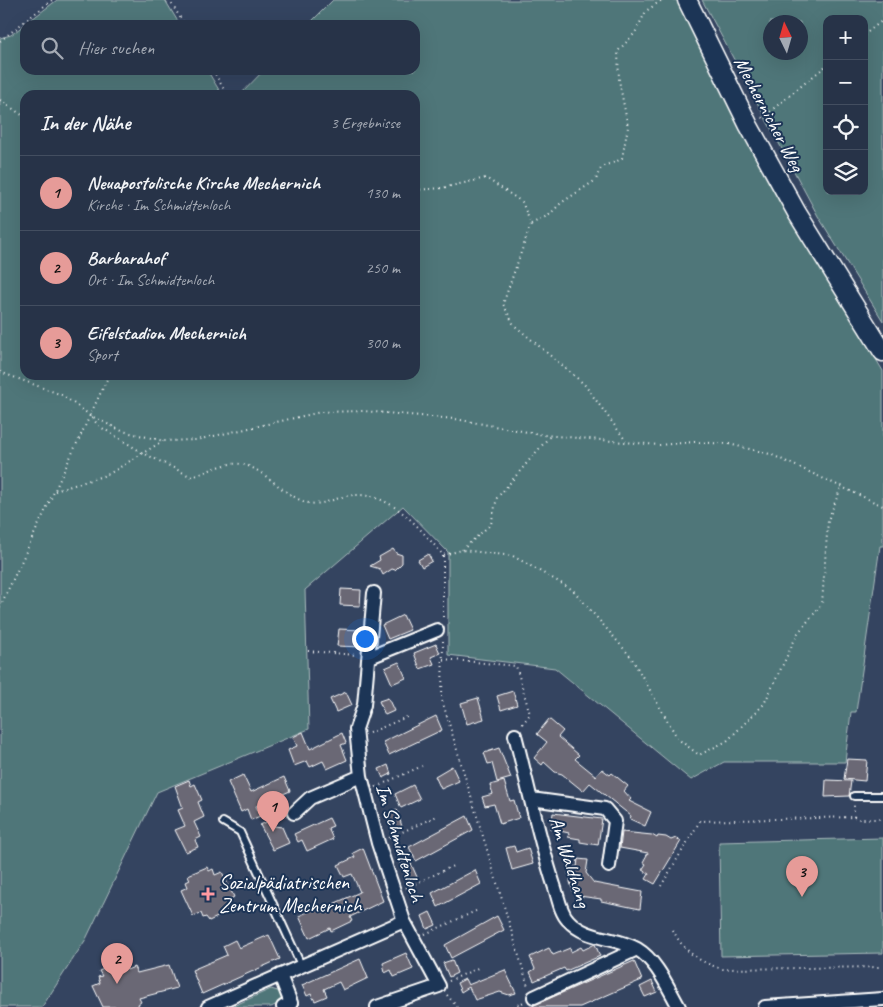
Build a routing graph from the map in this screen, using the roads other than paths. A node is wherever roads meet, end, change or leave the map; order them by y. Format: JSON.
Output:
{"nodes":[{"id":1,"x":687,"y":0,"type":"edge"},
{"id":2,"x":882,"y":350,"type":"edge"},
{"id":3,"x":374,"y":593,"type":"dead end"},
{"id":4,"x":441,"y":631,"type":"road end"},
{"id":5,"x":370,"y":657,"type":"junction"},
{"id":6,"x":515,"y":735,"type":"road end"},
{"id":7,"x":361,"y":776,"type":"junction"},
{"id":8,"x":883,"y":796,"type":"edge"},
{"id":9,"x":854,"y":798,"type":"road end"},
{"id":10,"x":532,"y":799,"type":"junction"},
{"id":11,"x":294,"y":813,"type":"dead end"},
{"id":12,"x":223,"y":822,"type":"dead end"},
{"id":13,"x":609,"y":866,"type":"dead end"},
{"id":14,"x":404,"y":920,"type":"junction"},
{"id":15,"x":637,"y":949,"type":"junction"},
{"id":16,"x":301,"y":965,"type":"junction"},
{"id":17,"x":280,"y":974,"type":"junction"},
{"id":18,"x":531,"y":993,"type":"road end"},
{"id":19,"x":883,"y":999,"type":"edge"},
{"id":20,"x":290,"y":1006,"type":"edge"},
{"id":21,"x":208,"y":1007,"type":"edge"},
{"id":22,"x":377,"y":1007,"type":"edge"},
{"id":23,"x":679,"y":1007,"type":"edge"},
{"id":24,"x":765,"y":1007,"type":"edge"}],
"edges":[{"from":1,"to":2,"type":"street","name":"Mechernicher Weg"},
{"from":3,"to":5,"type":"street","name":"Im Schmidtenloch"},
{"from":4,"to":5,"type":"street"},
{"from":5,"to":7,"type":"street","name":"Im Schmidtenloch"},
{"from":6,"to":10,"type":"street","name":"Am Waldhang"},
{"from":7,"to":11,"type":"street","name":"Im Schmidtenloch"},
{"from":7,"to":14,"type":"street","name":"Im Schmidtenloch"},
{"from":8,"to":9,"type":"lane"},
{"from":10,"to":13,"type":"street","name":"Am Waldhang"},
{"from":10,"to":15,"type":"street","name":"Am Waldhang"},
{"from":12,"to":16,"type":"lane"},
{"from":14,"to":16,"type":"street","name":"Im Schmidtenloch"},
{"from":14,"to":22,"type":"street","name":"Im Schmidtenloch"},
{"from":15,"to":18,"type":"street"},
{"from":15,"to":23,"type":"street","name":"Am Waldhang"},
{"from":16,"to":17,"type":"street","name":"Im Schmidtenloch"},
{"from":17,"to":20,"type":"street"},
{"from":17,"to":21,"type":"street","name":"Im Schmidtenloch"},
{"from":19,"to":24,"type":"street"}]}
